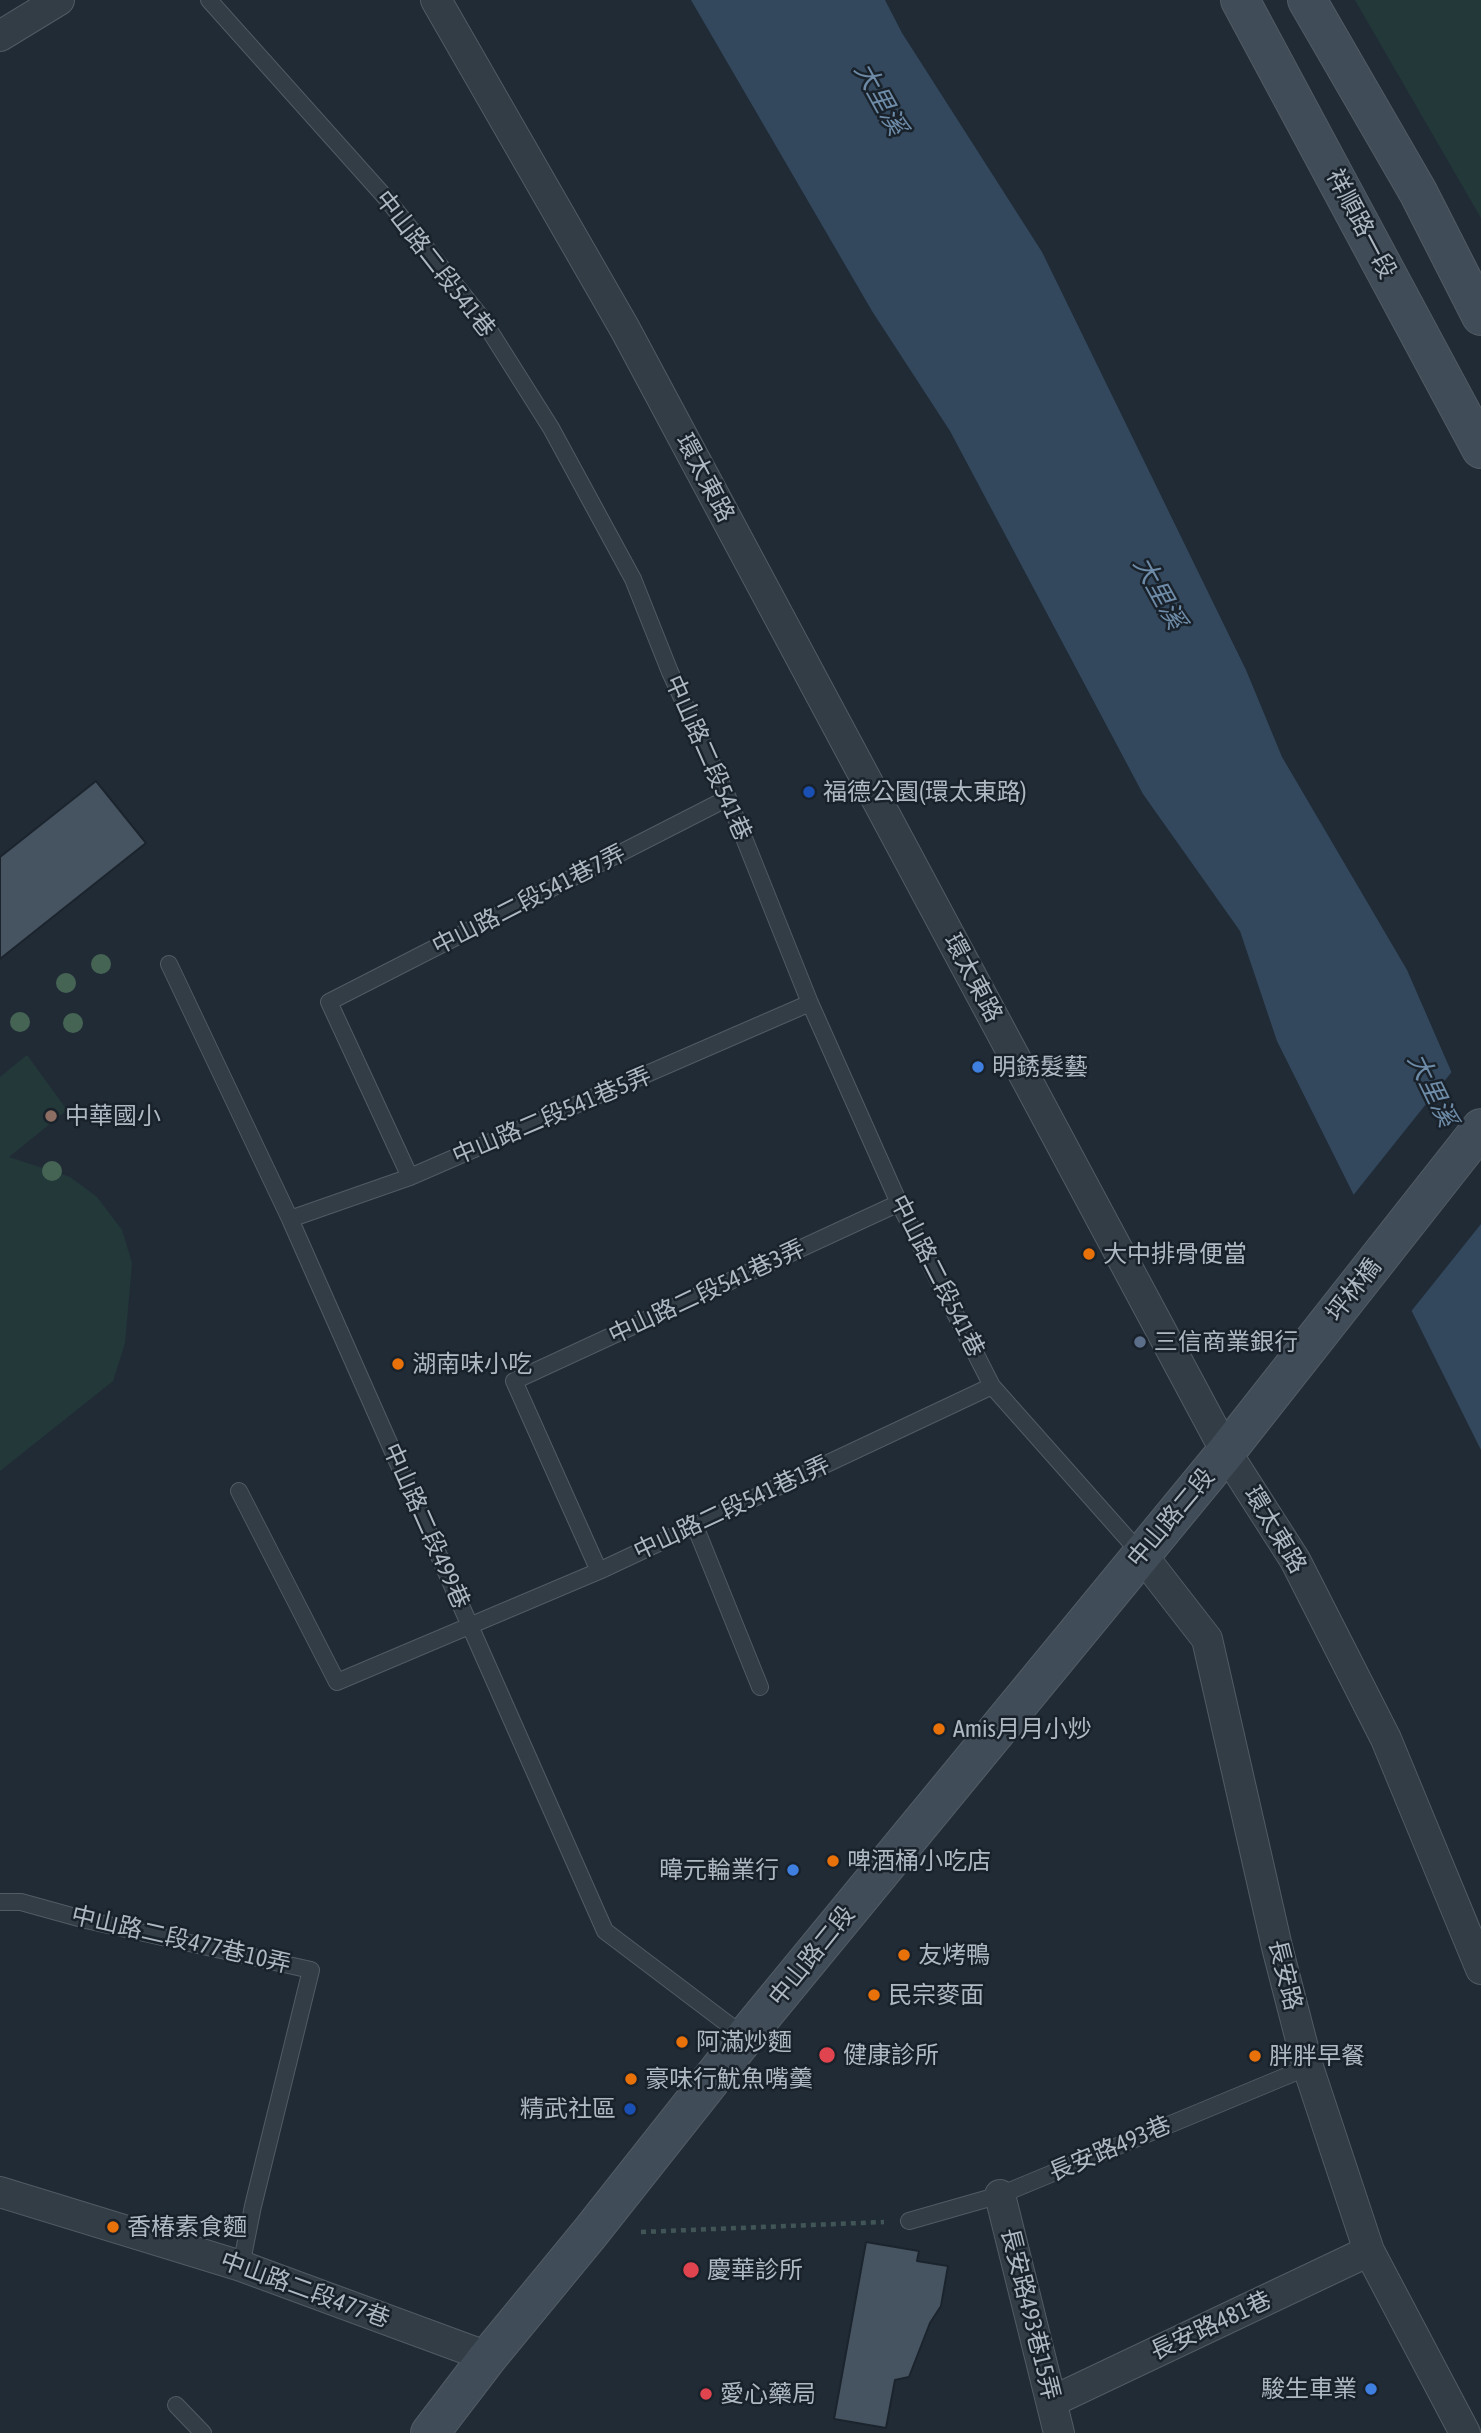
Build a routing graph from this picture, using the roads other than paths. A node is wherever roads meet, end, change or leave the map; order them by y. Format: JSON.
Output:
{"nodes":[{"id":1,"x":59,"y":0,"type":"edge"},
{"id":2,"x":209,"y":0,"type":"edge"},
{"id":3,"x":436,"y":0,"type":"edge"},
{"id":4,"x":1240,"y":0,"type":"edge"},
{"id":5,"x":1307,"y":0,"type":"edge"},
{"id":6,"x":0,"y":36,"type":"edge"},
{"id":7,"x":1481,"y":316,"type":"edge"},
{"id":8,"x":1481,"y":449,"type":"edge"},
{"id":9,"x":728,"y":798,"type":"junction"},
{"id":10,"x":169,"y":964,"type":"dead end"},
{"id":11,"x":810,"y":1003,"type":"junction"},
{"id":12,"x":1481,"y":1128,"type":"edge"},
{"id":13,"x":410,"y":1177,"type":"junction"},
{"id":14,"x":899,"y":1203,"type":"junction"},
{"id":15,"x":290,"y":1219,"type":"junction"},
{"id":16,"x":992,"y":1386,"type":"junction"},
{"id":17,"x":1226,"y":1452,"type":"junction"},
{"id":18,"x":239,"y":1491,"type":"dead end"},
{"id":19,"x":695,"y":1526,"type":"junction"},
{"id":20,"x":1141,"y":1554,"type":"junction"},
{"id":21,"x":600,"y":1571,"type":"junction"},
{"id":22,"x":470,"y":1625,"type":"junction"},
{"id":23,"x":760,"y":1687,"type":"dead end"},
{"id":24,"x":0,"y":1902,"type":"edge"},
{"id":25,"x":1481,"y":1969,"type":"edge"},
{"id":26,"x":745,"y":2037,"type":"junction"},
{"id":27,"x":1308,"y":2067,"type":"junction"},
{"id":28,"x":0,"y":2192,"type":"edge"},
{"id":29,"x":1000,"y":2195,"type":"junction"},
{"id":30,"x":909,"y":2221,"type":"road end"},
{"id":31,"x":1369,"y":2251,"type":"junction"},
{"id":32,"x":241,"y":2266,"type":"junction"},
{"id":33,"x":488,"y":2357,"type":"junction"},
{"id":34,"x":1053,"y":2402,"type":"junction"},
{"id":35,"x":176,"y":2405,"type":"dead end"},
{"id":36,"x":203,"y":2433,"type":"edge"},
{"id":37,"x":430,"y":2433,"type":"edge"},
{"id":38,"x":1059,"y":2433,"type":"edge"},
{"id":39,"x":1465,"y":2433,"type":"edge"}],
"edges":[{"from":1,"to":6,"type":"street"},
{"from":2,"to":9,"type":"lane","name":"中山路二段541巷"},
{"from":3,"to":17,"type":"street","name":"環太東路"},
{"from":4,"to":8,"type":"street","name":"祥順路一段"},
{"from":5,"to":7,"type":"street"},
{"from":9,"to":11,"type":"lane","name":"中山路二段541巷"},
{"from":9,"to":13,"type":"lane","name":"中山路二段541巷7弄"},
{"from":10,"to":15,"type":"lane","name":"中山路二段499巷"},
{"from":11,"to":13,"type":"lane","name":"中山路二段541巷5弄"},
{"from":11,"to":14,"type":"lane","name":"中山路二段541巷"},
{"from":12,"to":17,"type":"street","name":"坪林橋"},
{"from":13,"to":15,"type":"lane","name":"中山路二段541巷5弄"},
{"from":14,"to":16,"type":"lane","name":"中山路二段541巷"},
{"from":14,"to":21,"type":"lane","name":"中山路二段541巷3弄"},
{"from":15,"to":22,"type":"lane","name":"中山路二段499巷"},
{"from":16,"to":19,"type":"lane","name":"中山路二段541巷1弄"},
{"from":16,"to":20,"type":"lane","name":"中山路二段541巷"},
{"from":17,"to":20,"type":"street","name":"中山路二段"},
{"from":17,"to":25,"type":"street","name":"環太東路"},
{"from":18,"to":22,"type":"lane","name":"中山路二段541巷1弄"},
{"from":19,"to":21,"type":"lane","name":"中山路二段541巷1弄"},
{"from":19,"to":23,"type":"lane"},
{"from":20,"to":26,"type":"street","name":"中山路二段"},
{"from":20,"to":27,"type":"street","name":"長安路"},
{"from":21,"to":22,"type":"lane","name":"中山路二段541巷1弄"},
{"from":22,"to":26,"type":"lane","name":"中山路二段499巷"},
{"from":24,"to":32,"type":"lane","name":"中山路二段477巷10弄"},
{"from":26,"to":33,"type":"street","name":"中山路二段"},
{"from":27,"to":29,"type":"lane","name":"長安路493巷"},
{"from":27,"to":31,"type":"street","name":"長安路"},
{"from":28,"to":32,"type":"street","name":"中山路二段477巷"},
{"from":29,"to":30,"type":"lane","name":"長安路493巷"},
{"from":29,"to":34,"type":"street","name":"長安路493巷15弄"},
{"from":31,"to":34,"type":"street","name":"長安路481巷"},
{"from":31,"to":39,"type":"street","name":"長安路"},
{"from":32,"to":33,"type":"street","name":"中山路二段477巷"},
{"from":33,"to":37,"type":"street","name":"中山路二段"},
{"from":34,"to":38,"type":"street","name":"長安路493巷15弄"},
{"from":35,"to":36,"type":"lane"}]}
